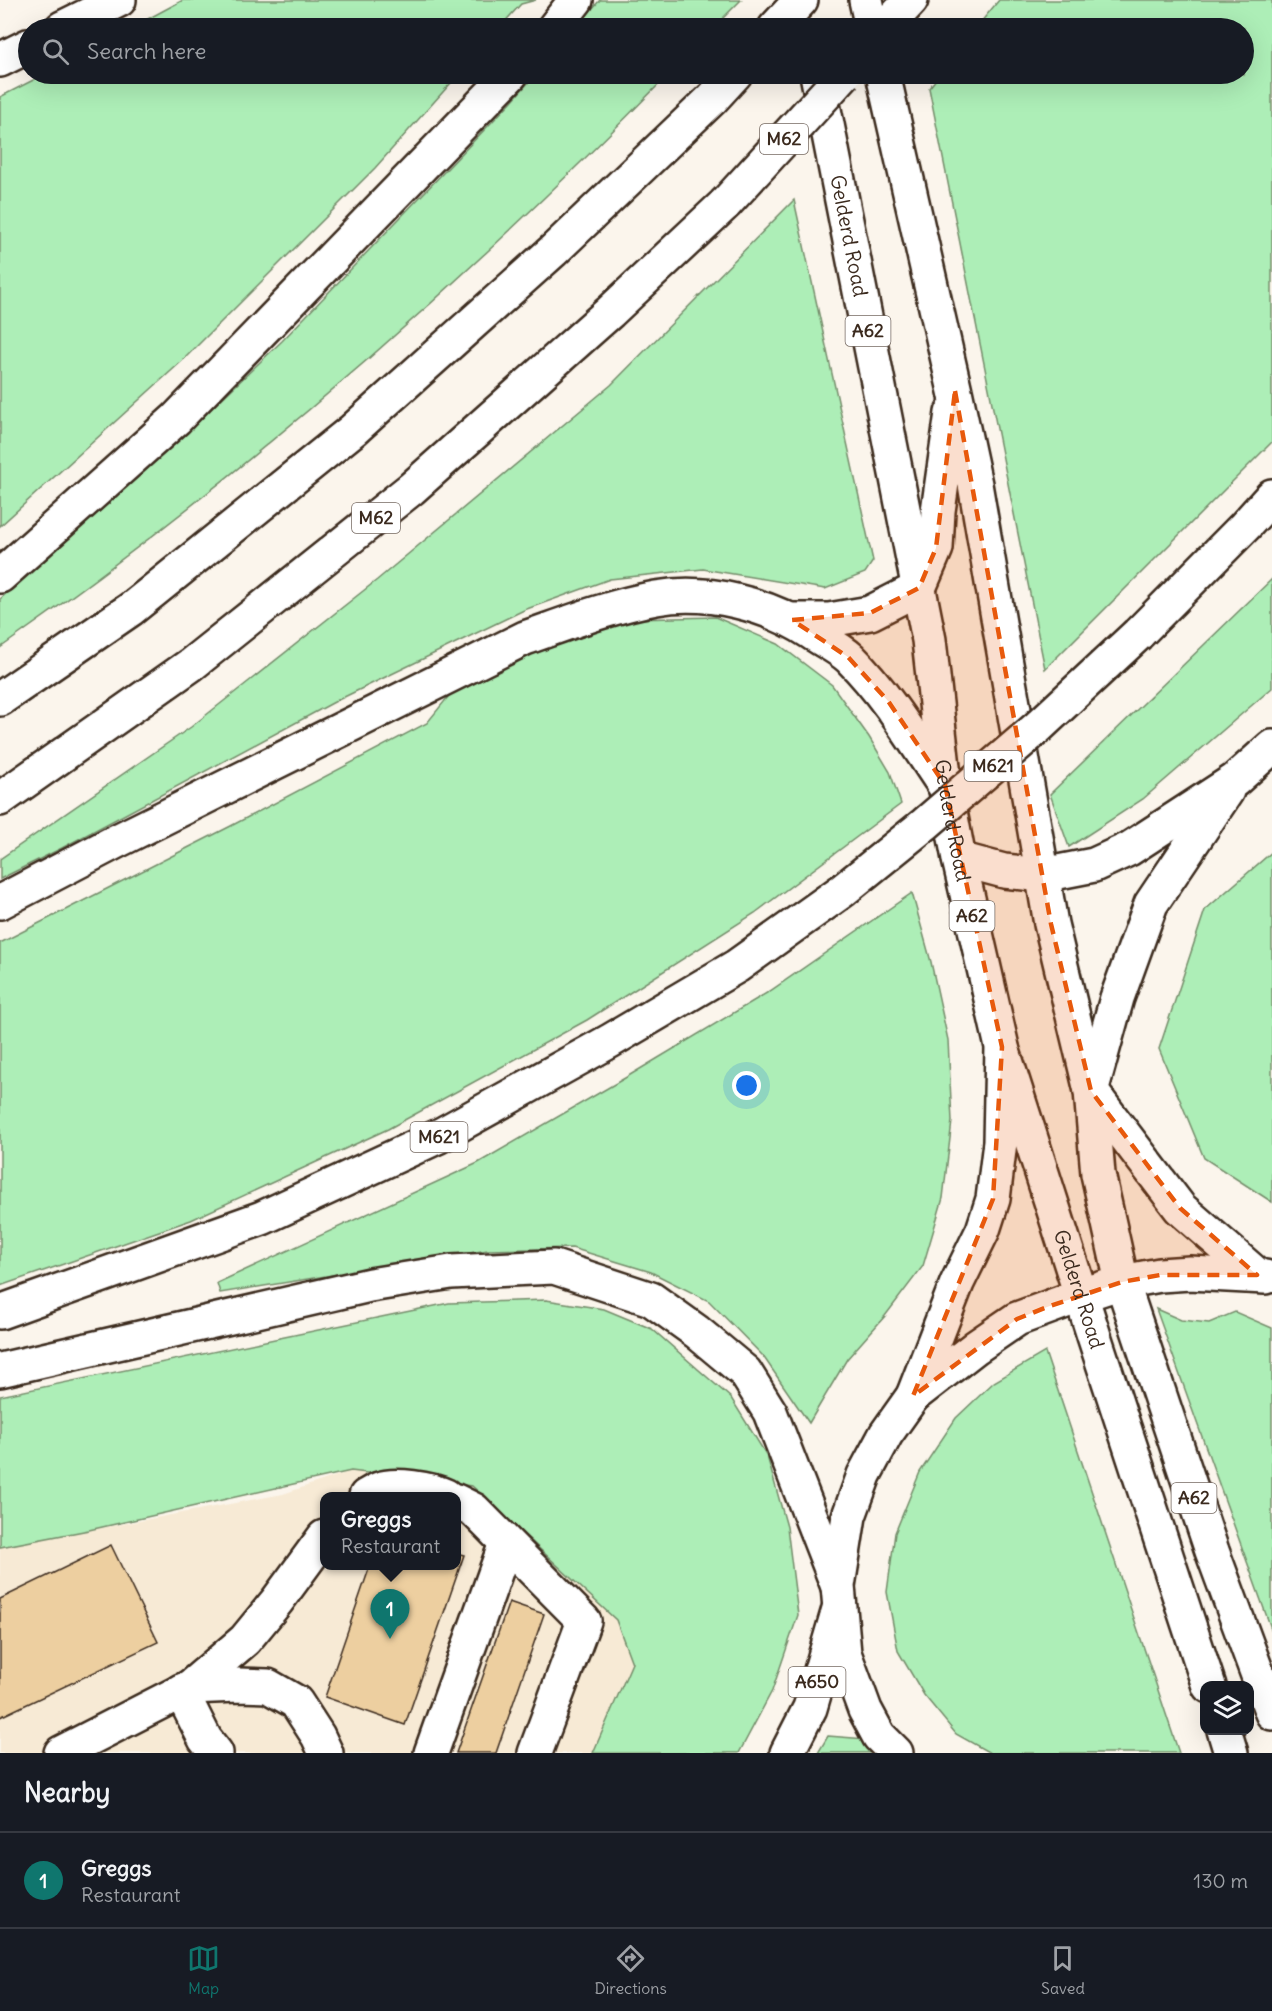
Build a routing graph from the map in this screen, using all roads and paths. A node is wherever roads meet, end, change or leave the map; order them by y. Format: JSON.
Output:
{"nodes":[{"id":1,"x":119,"y":0,"type":"edge"},
{"id":2,"x":576,"y":0,"type":"edge"},
{"id":3,"x":802,"y":0,"type":"edge"},
{"id":4,"x":866,"y":0,"type":"edge"},
{"id":5,"x":911,"y":0,"type":"edge"},
{"id":6,"x":82,"y":18,"type":"edge"},
{"id":7,"x":562,"y":18,"type":"edge"},
{"id":8,"x":785,"y":18,"type":"edge"},
{"id":9,"x":806,"y":18,"type":"edge"},
{"id":10,"x":870,"y":18,"type":"edge"},
{"id":11,"x":894,"y":18,"type":"edge"},
{"id":12,"x":18,"y":51,"type":"edge"},
{"id":13,"x":0,"y":60,"type":"edge"},
{"id":14,"x":501,"y":84,"type":"edge"},
{"id":15,"x":726,"y":84,"type":"edge"},
{"id":16,"x":819,"y":84,"type":"edge"},
{"id":17,"x":835,"y":84,"type":"edge"},
{"id":18,"x":885,"y":84,"type":"edge"},
{"id":19,"x":956,"y":390,"type":"junction"},
{"id":20,"x":1272,"y":496,"type":"edge"},
{"id":21,"x":0,"y":576,"type":"edge"},
{"id":22,"x":919,"y":588,"type":"junction"},
{"id":23,"x":792,"y":620,"type":"junction"},
{"id":24,"x":0,"y":699,"type":"edge"},
{"id":25,"x":1272,"y":747,"type":"edge"},
{"id":26,"x":1235,"y":780,"type":"junction"},
{"id":27,"x":945,"y":786,"type":"junction"},
{"id":28,"x":0,"y":799,"type":"edge"},
{"id":29,"x":959,"y":859,"type":"junction"},
{"id":30,"x":1043,"y":875,"type":"junction"},
{"id":31,"x":0,"y":902,"type":"edge"},
{"id":32,"x":1002,"y":1047,"type":"junction"},
{"id":33,"x":1091,"y":1091,"type":"junction"},
{"id":34,"x":1265,"y":1276,"type":"edge"},
{"id":35,"x":1122,"y":1282,"type":"junction"},
{"id":36,"x":1082,"y":1294,"type":"junction"},
{"id":37,"x":0,"y":1312,"type":"edge"},
{"id":38,"x":0,"y":1370,"type":"edge"},
{"id":39,"x":913,"y":1396,"type":"junction"},
{"id":40,"x":374,"y":1492,"type":"edge"},
{"id":41,"x":438,"y":1492,"type":"edge"},
{"id":42,"x":461,"y":1504,"type":"edge"},
{"id":43,"x":320,"y":1542,"type":"edge"},
{"id":44,"x":506,"y":1543,"type":"junction"},
{"id":45,"x":838,"y":1597,"type":"junction"},
{"id":46,"x":1207,"y":1681,"type":"edge"},
{"id":47,"x":185,"y":1689,"type":"junction"},
{"id":48,"x":1272,"y":1713,"type":"edge"},
{"id":49,"x":1225,"y":1735,"type":"edge"},
{"id":50,"x":61,"y":1753,"type":"edge"},
{"id":51,"x":216,"y":1753,"type":"edge"},
{"id":52,"x":326,"y":1753,"type":"edge"},
{"id":53,"x":431,"y":1753,"type":"edge"},
{"id":54,"x":535,"y":1753,"type":"edge"},
{"id":55,"x":787,"y":1753,"type":"edge"},
{"id":56,"x":896,"y":1753,"type":"edge"},
{"id":57,"x":1231,"y":1753,"type":"edge"}],
"edges":[{"from":1,"to":6,"type":"main road"},
{"from":2,"to":7,"type":"main road"},
{"from":3,"to":8,"type":"main road"},
{"from":3,"to":9,"type":"main road"},
{"from":4,"to":10,"type":"main road"},
{"from":5,"to":11,"type":"main road"},
{"from":12,"to":13,"type":"main road"},
{"from":14,"to":21,"type":"main road"},
{"from":15,"to":24,"type":"main road"},
{"from":16,"to":22,"type":"main road","name":"Gelderd Road","number":"A62"},
{"from":17,"to":28,"type":"main road","number":"M62","bridge":true},
{"from":18,"to":19,"type":"main road","number":"A62"},
{"from":19,"to":22,"type":"main road"},
{"from":19,"to":30,"type":"main road","number":"A62"},
{"from":20,"to":37,"type":"main road","number":"M621","bridge":true},
{"from":22,"to":23,"type":"main road"},
{"from":22,"to":27,"type":"main road","name":"Gelderd Road","number":"A62"},
{"from":23,"to":27,"type":"main road"},
{"from":23,"to":31,"type":"main road"},
{"from":25,"to":26,"type":"main road"},
{"from":26,"to":30,"type":"main road"},
{"from":26,"to":33,"type":"main road"},
{"from":27,"to":29,"type":"main road","name":"Gelderd Road","number":"A62"},
{"from":29,"to":30,"type":"main road"},
{"from":29,"to":32,"type":"main road","name":"Gelderd Road","number":"A62"},
{"from":30,"to":33,"type":"main road","number":"A62"},
{"from":32,"to":36,"type":"main road","name":"Gelderd Road","number":"A62"},
{"from":32,"to":39,"type":"main road"},
{"from":33,"to":34,"type":"main road"},
{"from":33,"to":35,"type":"main road","number":"A62"},
{"from":34,"to":35,"type":"main road"},
{"from":35,"to":36,"type":"main road"},
{"from":35,"to":48,"type":"main road","number":"A62"},
{"from":36,"to":39,"type":"main road"},
{"from":36,"to":46,"type":"main road","name":"Gelderd Road","number":"A62"},
{"from":38,"to":45,"type":"main road"},
{"from":39,"to":45,"type":"main road"},
{"from":40,"to":41,"type":"main road"},
{"from":42,"to":44,"type":"main road"},
{"from":43,"to":47,"type":"main road"},
{"from":44,"to":53,"type":"main road"},
{"from":44,"to":54,"type":"main road"},
{"from":45,"to":55,"type":"main road","number":"A650"},
{"from":45,"to":56,"type":"main road"},
{"from":47,"to":50,"type":"main road"},
{"from":47,"to":51,"type":"main road"},
{"from":47,"to":52,"type":"main road"},
{"from":49,"to":57,"type":"main road"}]}
